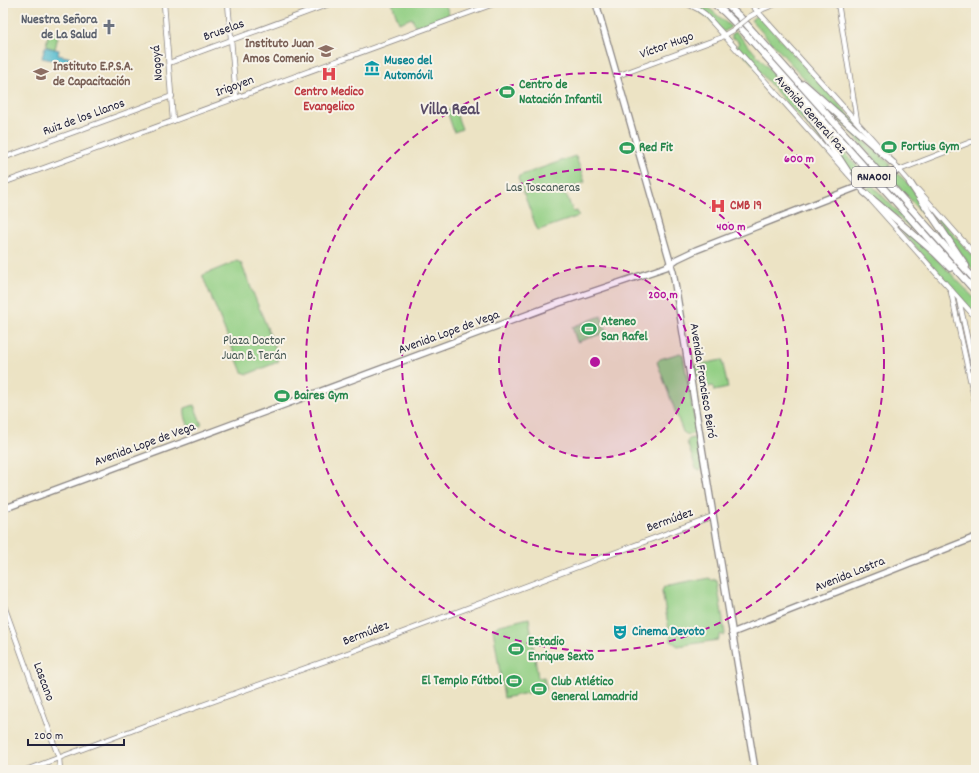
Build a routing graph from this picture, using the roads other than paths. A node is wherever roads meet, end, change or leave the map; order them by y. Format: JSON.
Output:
{"nodes":[{"id":1,"x":164,"y":3,"type":"edge"},
{"id":2,"x":228,"y":3,"type":"edge"},
{"id":3,"x":332,"y":3,"type":"edge"},
{"id":4,"x":496,"y":3,"type":"edge"},
{"id":5,"x":596,"y":3,"type":"edge"},
{"id":6,"x":686,"y":3,"type":"edge"},
{"id":7,"x":708,"y":3,"type":"edge"},
{"id":8,"x":713,"y":3,"type":"edge"},
{"id":9,"x":725,"y":3,"type":"edge"},
{"id":10,"x":730,"y":3,"type":"edge"},
{"id":11,"x":750,"y":3,"type":"edge"},
{"id":12,"x":778,"y":3,"type":"edge"},
{"id":13,"x":838,"y":3,"type":"edge"},
{"id":14,"x":724,"y":12,"type":"junction"},
{"id":15,"x":758,"y":12,"type":"junction"},
{"id":16,"x":740,"y":17,"type":"junction"},
{"id":17,"x":724,"y":36,"type":"junction"},
{"id":18,"x":231,"y":40,"type":"junction"},
{"id":19,"x":169,"y":63,"type":"junction"},
{"id":20,"x":773,"y":65,"type":"junction"},
{"id":21,"x":786,"y":68,"type":"junction"},
{"id":22,"x":617,"y":76,"type":"junction"},
{"id":23,"x":172,"y":96,"type":"junction"},
{"id":24,"x":236,"y":98,"type":"junction"},
{"id":25,"x":173,"y":121,"type":"junction"},
{"id":26,"x":857,"y":121,"type":"junction"},
{"id":27,"x":976,"y":140,"type":"edge"},
{"id":28,"x":3,"y":158,"type":"edge"},
{"id":29,"x":893,"y":163,"type":"junction"},
{"id":30,"x":899,"y":170,"type":"junction"},
{"id":31,"x":848,"y":172,"type":"junction"},
{"id":32,"x":3,"y":183,"type":"edge"},
{"id":33,"x":910,"y":184,"type":"junction"},
{"id":34,"x":860,"y":186,"type":"junction"},
{"id":35,"x":864,"y":192,"type":"junction"},
{"id":36,"x":976,"y":256,"type":"edge"},
{"id":37,"x":671,"y":263,"type":"junction"},
{"id":38,"x":976,"y":281,"type":"edge"},
{"id":39,"x":951,"y":290,"type":"junction"},
{"id":40,"x":975,"y":290,"type":"edge"},
{"id":41,"x":958,"y":298,"type":"junction"},
{"id":42,"x":976,"y":318,"type":"edge"},
{"id":43,"x":976,"y":378,"type":"edge"},
{"id":44,"x":976,"y":406,"type":"edge"},
{"id":45,"x":3,"y":509,"type":"edge"},
{"id":46,"x":713,"y":516,"type":"junction"},
{"id":47,"x":976,"y":537,"type":"edge"},
{"id":48,"x":3,"y":603,"type":"edge"},
{"id":49,"x":732,"y":633,"type":"junction"},
{"id":50,"x":58,"y":758,"type":"junction"},
{"id":51,"x":26,"y":770,"type":"edge"},
{"id":52,"x":60,"y":770,"type":"edge"},
{"id":53,"x":755,"y":770,"type":"edge"}],
"edges":[{"from":1,"to":19,"type":"street","name":"Nogoyá"},
{"from":2,"to":18,"type":"street"},
{"from":3,"to":18,"type":"street","name":"Bruselas"},
{"from":4,"to":24,"type":"street","name":"Irigoyen"},
{"from":5,"to":22,"type":"main road","name":"Avenida Francisco Beiró"},
{"from":6,"to":17,"type":"street","name":"Avenida General Paz"},
{"from":7,"to":14,"type":"highway"},
{"from":8,"to":14,"type":"highway","name":"Avenida General Paz","number":"RNA001"},
{"from":9,"to":16,"type":"highway","name":"Avenida General Paz","number":"RNA001"},
{"from":10,"to":16,"type":"highway"},
{"from":11,"to":15,"type":"street"},
{"from":12,"to":15,"type":"street","name":"Víctor Hugo"},
{"from":13,"to":26,"type":"street"},
{"from":14,"to":20,"type":"highway","name":"Avenida General Paz","number":"RNA001"},
{"from":15,"to":17,"type":"street","name":"Víctor Hugo","bridge":true},
{"from":15,"to":26,"type":"street"},
{"from":16,"to":21,"type":"highway","name":"Avenida General Paz","number":"RNA001"},
{"from":17,"to":22,"type":"street","name":"Víctor Hugo"},
{"from":17,"to":31,"type":"street","name":"Avenida General Paz"},
{"from":18,"to":19,"type":"street","name":"Bruselas"},
{"from":18,"to":24,"type":"street"},
{"from":19,"to":23,"type":"street","name":"Nogoyá"},
{"from":20,"to":31,"type":"highway"},
{"from":20,"to":40,"type":"highway","name":"Avenida General Paz","number":"RNA001"},
{"from":21,"to":29,"type":"highway"},
{"from":21,"to":38,"type":"highway","name":"Avenida General Paz","number":"RNA001"},
{"from":22,"to":37,"type":"main road","name":"Avenida Francisco Beiró"},
{"from":23,"to":25,"type":"street","name":"Nogoyá"},
{"from":23,"to":28,"type":"street","name":"Ruiz de los Llanos"},
{"from":24,"to":25,"type":"street","name":"Irigoyen"},
{"from":25,"to":32,"type":"street","name":"Irigoyen"},
{"from":26,"to":29,"type":"street"},
{"from":27,"to":30,"type":"street"},
{"from":29,"to":30,"type":"street"},
{"from":30,"to":33,"type":"street"},
{"from":30,"to":34,"type":"main road","name":"Avenida Lope de Vega","bridge":true},
{"from":31,"to":34,"type":"street","name":"Avenida General Paz"},
{"from":33,"to":36,"type":"street"},
{"from":33,"to":38,"type":"highway"},
{"from":34,"to":35,"type":"street","name":"Avenida General Paz"},
{"from":34,"to":37,"type":"main road","name":"Avenida Lope de Vega"},
{"from":35,"to":39,"type":"street","name":"Avenida General Paz"},
{"from":35,"to":40,"type":"highway"},
{"from":37,"to":45,"type":"main road","name":"Avenida Lope de Vega"},
{"from":37,"to":46,"type":"main road","name":"Avenida Francisco Beiró"},
{"from":39,"to":41,"type":"street","name":"Avenida General Paz"},
{"from":39,"to":44,"type":"street"},
{"from":41,"to":42,"type":"street","name":"Avenida General Paz"},
{"from":41,"to":43,"type":"street"},
{"from":46,"to":49,"type":"main road","name":"Avenida Francisco Beiró"},
{"from":46,"to":50,"type":"street","name":"Bermúdez"},
{"from":47,"to":49,"type":"main road","name":"Avenida Lastra"},
{"from":48,"to":50,"type":"street","name":"Lascano"},
{"from":49,"to":53,"type":"main road","name":"Avenida Francisco Beiró"},
{"from":50,"to":51,"type":"street","name":"Bermúdez"},
{"from":50,"to":52,"type":"street","name":"Lascano"}]}
